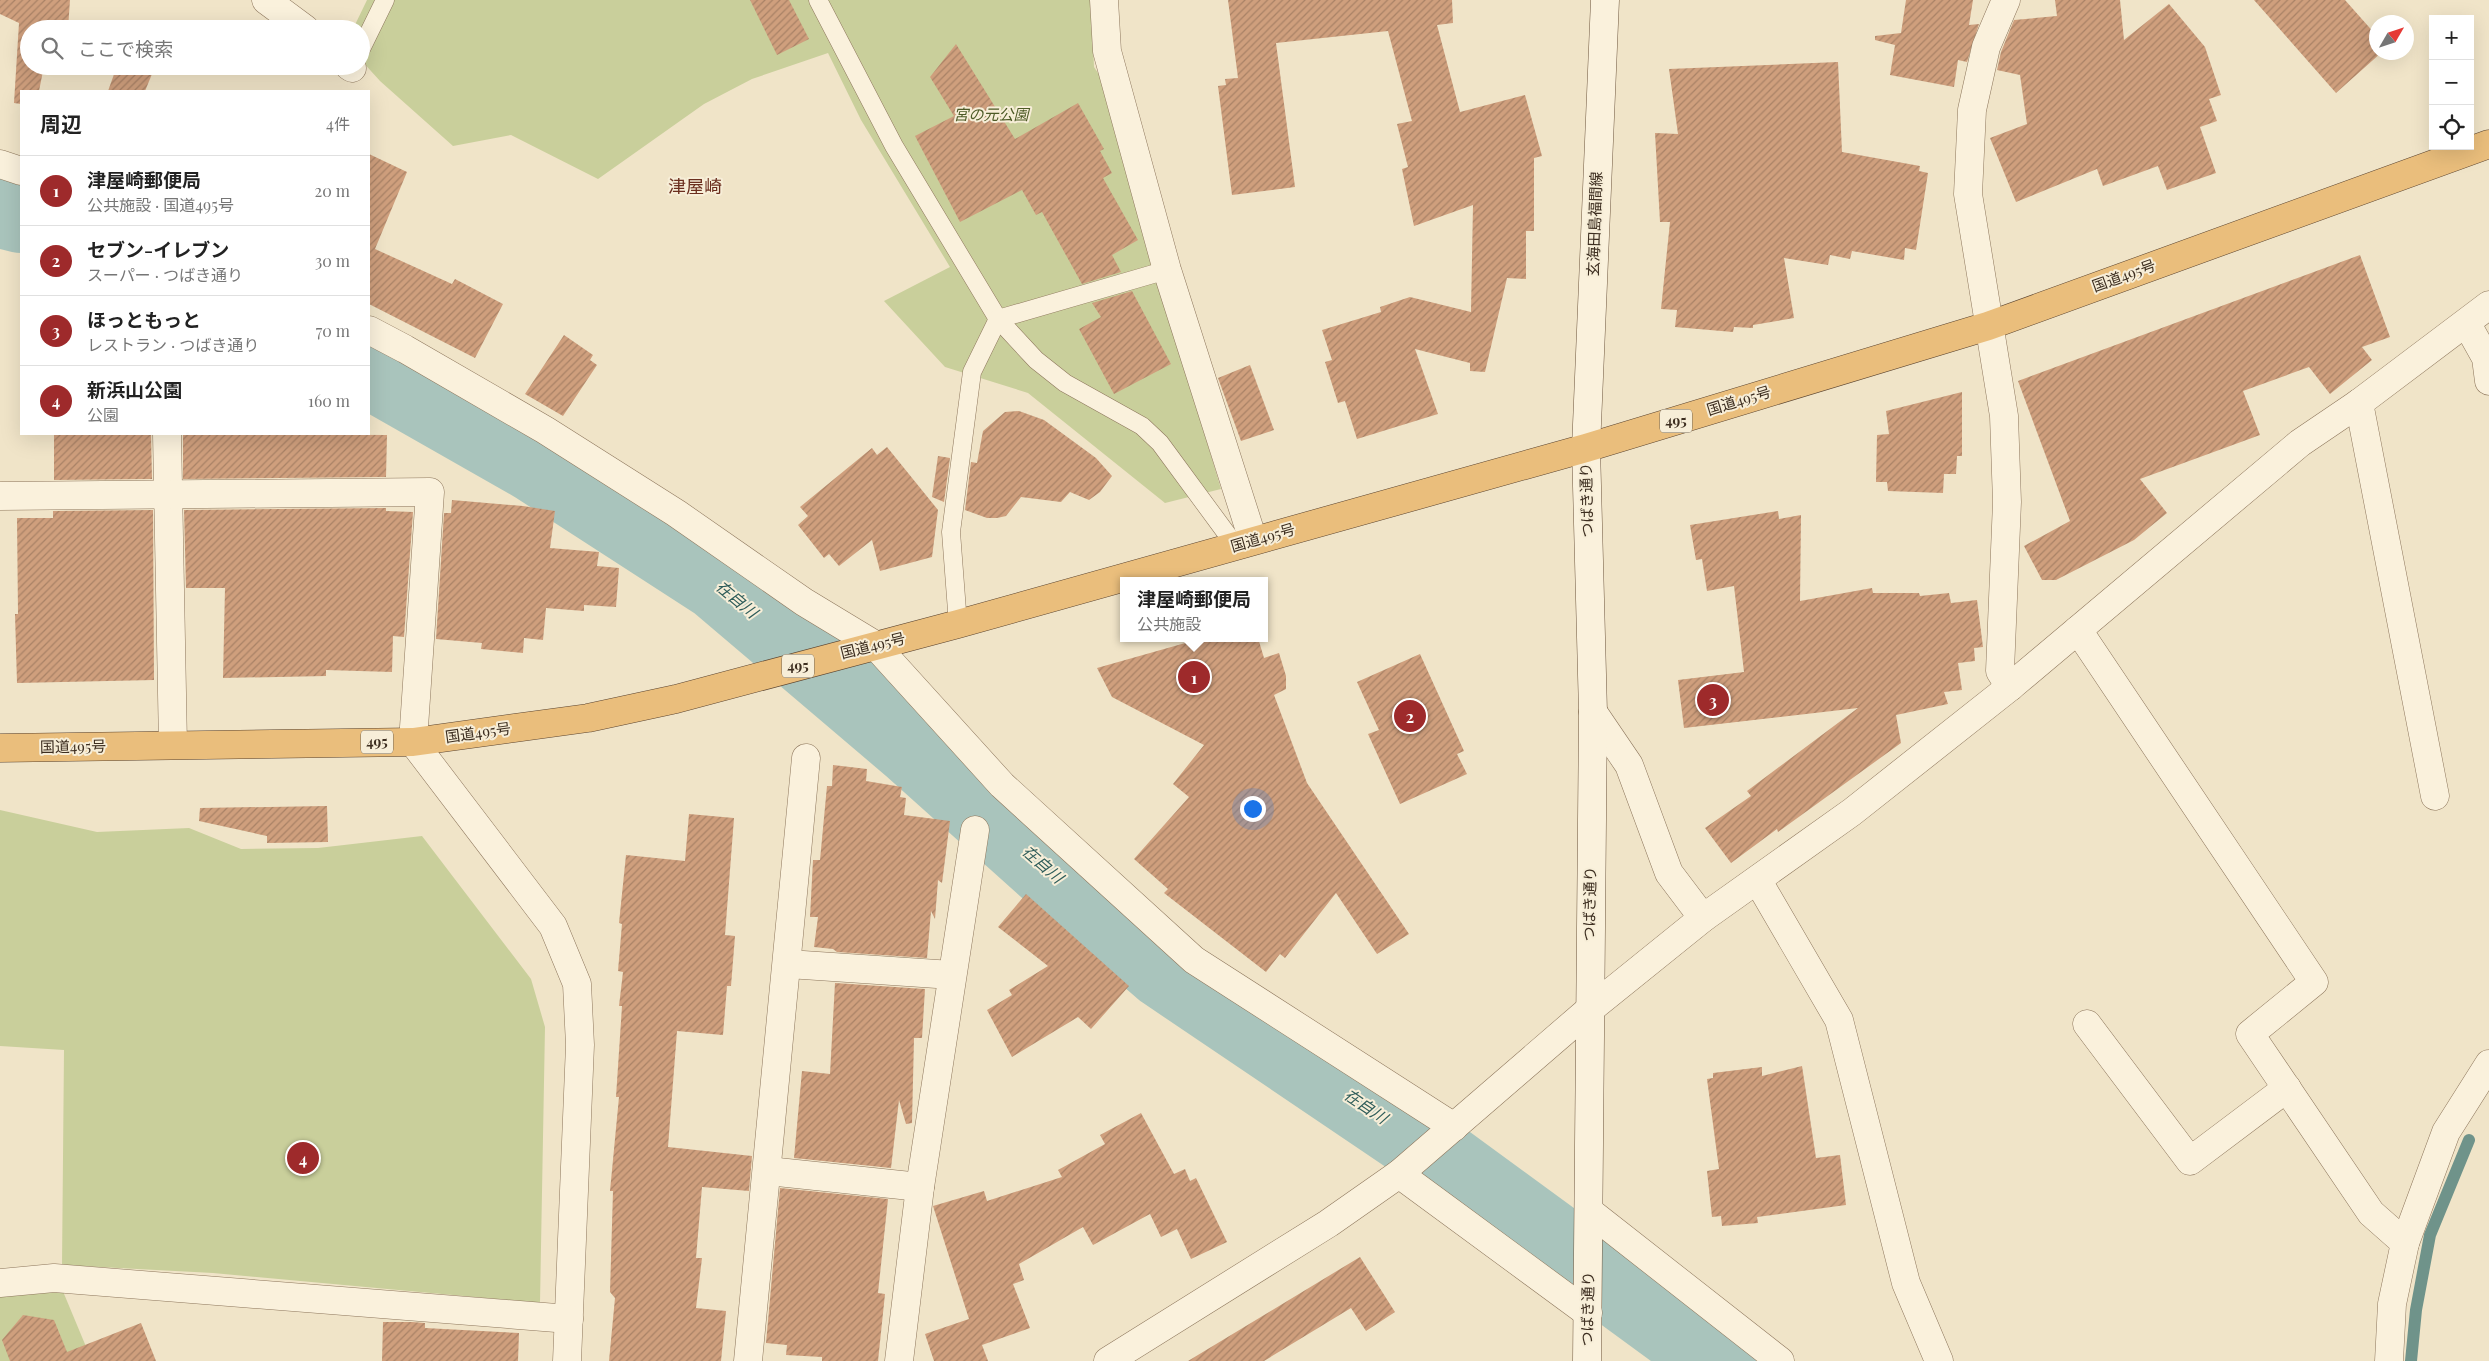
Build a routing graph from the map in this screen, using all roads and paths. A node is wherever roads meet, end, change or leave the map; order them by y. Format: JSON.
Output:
{"nodes":[{"id":1,"x":266,"y":0,"type":"edge"},
{"id":2,"x":385,"y":0,"type":"edge"},
{"id":3,"x":818,"y":0,"type":"edge"},
{"id":4,"x":1104,"y":0,"type":"edge"},
{"id":5,"x":1604,"y":0,"type":"edge"},
{"id":6,"x":2006,"y":0,"type":"edge"},
{"id":7,"x":293,"y":20,"type":"edge"},
{"id":8,"x":370,"y":30,"type":"edge"},
{"id":9,"x":2489,"y":144,"type":"edge"},
{"id":10,"x":0,"y":164,"type":"edge"},
{"id":11,"x":20,"y":171,"type":"edge"},
{"id":12,"x":1166,"y":270,"type":"junction"},
{"id":13,"x":2489,"y":305,"type":"edge"},
{"id":14,"x":998,"y":319,"type":"junction"},
{"id":15,"x":2467,"y":324,"type":"junction"},
{"id":16,"x":1988,"y":326,"type":"junction"},
{"id":17,"x":370,"y":331,"type":"edge"},
{"id":18,"x":2489,"y":381,"type":"edge"},
{"id":19,"x":2359,"y":403,"type":"junction"},
{"id":20,"x":166,"y":435,"type":"edge"},
{"id":21,"x":1586,"y":448,"type":"junction"},
{"id":22,"x":167,"y":495,"type":"junction"},
{"id":23,"x":0,"y":496,"type":"edge"},
{"id":24,"x":1244,"y":543,"type":"junction"},
{"id":25,"x":1124,"y":577,"type":"edge"},
{"id":26,"x":1120,"y":578,"type":"edge"},
{"id":27,"x":958,"y":624,"type":"junction"},
{"id":28,"x":2078,"y":630,"type":"junction"},
{"id":29,"x":875,"y":646,"type":"junction"},
{"id":30,"x":2010,"y":687,"type":"junction"},
{"id":31,"x":1593,"y":712,"type":"junction"},
{"id":32,"x":413,"y":742,"type":"junction"},
{"id":33,"x":173,"y":744,"type":"junction"},
{"id":34,"x":0,"y":748,"type":"edge"},
{"id":35,"x":806,"y":758,"type":"dead end"},
{"id":36,"x":2435,"y":796,"type":"dead end"},
{"id":37,"x":975,"y":830,"type":"dead end"},
{"id":38,"x":1758,"y":881,"type":"junction"},
{"id":39,"x":1703,"y":918,"type":"junction"},
{"id":40,"x":788,"y":964,"type":"junction"},
{"id":41,"x":952,"y":975,"type":"junction"},
{"id":42,"x":1589,"y":1010,"type":"junction"},
{"id":43,"x":2087,"y":1024,"type":"dead end"},
{"id":44,"x":2489,"y":1064,"type":"edge"},
{"id":45,"x":2287,"y":1088,"type":"junction"},
{"id":46,"x":2482,"y":1091,"type":"edge"},
{"id":47,"x":1448,"y":1132,"type":"junction"},
{"id":48,"x":1407,"y":1168,"type":"junction"},
{"id":49,"x":768,"y":1171,"type":"junction"},
{"id":50,"x":920,"y":1187,"type":"junction"},
{"id":51,"x":1590,"y":1212,"type":"junction"},
{"id":52,"x":2405,"y":1243,"type":"junction"},
{"id":53,"x":0,"y":1283,"type":"edge"},
{"id":54,"x":1588,"y":1303,"type":"junction"},
{"id":55,"x":569,"y":1319,"type":"junction"},
{"id":56,"x":567,"y":1361,"type":"edge"},
{"id":57,"x":748,"y":1361,"type":"edge"},
{"id":58,"x":899,"y":1361,"type":"edge"},
{"id":59,"x":1108,"y":1361,"type":"edge"},
{"id":60,"x":1587,"y":1361,"type":"edge"},
{"id":61,"x":1780,"y":1361,"type":"edge"},
{"id":62,"x":1940,"y":1361,"type":"edge"},
{"id":63,"x":2389,"y":1361,"type":"edge"}],
"edges":[{"from":1,"to":7,"type":"street"},
{"from":2,"to":8,"type":"lane"},
{"from":3,"to":14,"type":"lane"},
{"from":4,"to":12,"type":"street"},
{"from":5,"to":21,"type":"street","name":"玄海田島福間線"},
{"from":6,"to":16,"type":"street"},
{"from":9,"to":16,"type":"highway","name":"国道495号","number":"495"},
{"from":10,"to":11,"type":"street"},
{"from":12,"to":14,"type":"lane"},
{"from":12,"to":24,"type":"street"},
{"from":13,"to":15,"type":"street"},
{"from":14,"to":24,"type":"lane"},
{"from":14,"to":27,"type":"lane"},
{"from":15,"to":18,"type":"street"},
{"from":15,"to":19,"type":"street"},
{"from":16,"to":21,"type":"highway","name":"国道495号","number":"495"},
{"from":16,"to":30,"type":"street"},
{"from":17,"to":29,"type":"street"},
{"from":19,"to":28,"type":"street"},
{"from":19,"to":36,"type":"street"},
{"from":20,"to":22,"type":"street"},
{"from":21,"to":24,"type":"highway","name":"国道495号","number":"495"},
{"from":21,"to":31,"type":"street","name":"つばき通り"},
{"from":22,"to":23,"type":"street"},
{"from":22,"to":32,"type":"street"},
{"from":22,"to":33,"type":"street"},
{"from":24,"to":25,"type":"highway","name":"国道495号","number":"495"},
{"from":26,"to":27,"type":"highway","name":"国道495号","number":"495"},
{"from":27,"to":29,"type":"highway","name":"国道495号","number":"495"},
{"from":28,"to":30,"type":"street"},
{"from":28,"to":45,"type":"street"},
{"from":29,"to":32,"type":"highway","name":"国道495号","number":"495"},
{"from":29,"to":47,"type":"street"},
{"from":30,"to":38,"type":"street"},
{"from":31,"to":39,"type":"street"},
{"from":31,"to":42,"type":"street","name":"つばき通り"},
{"from":32,"to":33,"type":"highway","name":"国道495号","number":"495"},
{"from":32,"to":55,"type":"street"},
{"from":33,"to":34,"type":"highway","name":"国道495号","number":"495"},
{"from":35,"to":40,"type":"street"},
{"from":37,"to":41,"type":"street"},
{"from":38,"to":39,"type":"street"},
{"from":38,"to":62,"type":"street"},
{"from":39,"to":42,"type":"street"},
{"from":40,"to":41,"type":"street"},
{"from":40,"to":49,"type":"street"},
{"from":41,"to":50,"type":"street"},
{"from":42,"to":47,"type":"street"},
{"from":42,"to":51,"type":"street","name":"つばき通り"},
{"from":43,"to":45,"type":"street"},
{"from":44,"to":46,"type":"street"},
{"from":45,"to":52,"type":"street"},
{"from":46,"to":52,"type":"street"},
{"from":47,"to":48,"type":"street"},
{"from":48,"to":54,"type":"street"},
{"from":48,"to":59,"type":"street"},
{"from":49,"to":50,"type":"street"},
{"from":49,"to":57,"type":"street"},
{"from":50,"to":58,"type":"street"},
{"from":51,"to":54,"type":"street","name":"つばき通り"},
{"from":51,"to":61,"type":"street"},
{"from":52,"to":63,"type":"street"},
{"from":53,"to":55,"type":"street"},
{"from":54,"to":60,"type":"street","name":"つばき通り"},
{"from":55,"to":56,"type":"street"}]}
